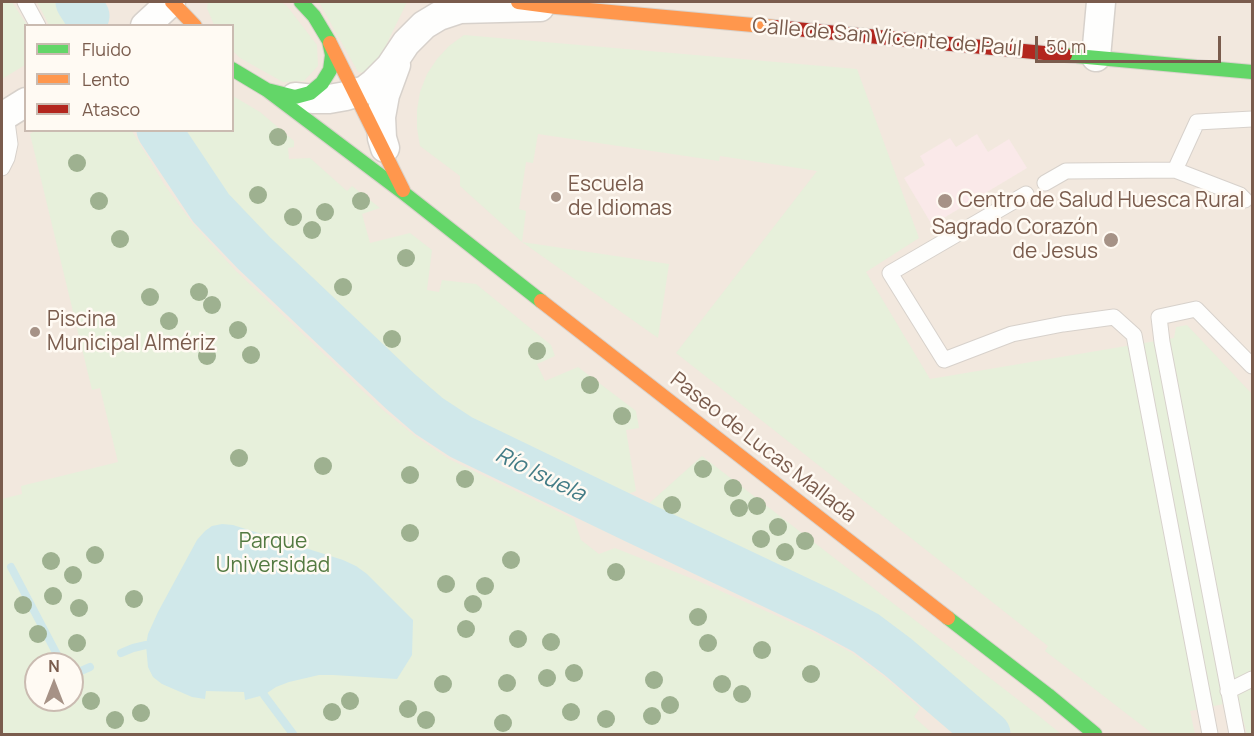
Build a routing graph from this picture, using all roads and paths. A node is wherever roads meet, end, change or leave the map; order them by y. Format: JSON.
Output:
{"nodes":[{"id":1,"x":25,"y":2,"type":"edge"},
{"id":2,"x":136,"y":2,"type":"edge"},
{"id":3,"x":301,"y":2,"type":"edge"},
{"id":4,"x":427,"y":2,"type":"edge"},
{"id":5,"x":518,"y":2,"type":"edge"},
{"id":6,"x":1101,"y":2,"type":"edge"},
{"id":7,"x":179,"y":4,"type":"edge"},
{"id":8,"x":556,"y":7,"type":"junction"},
{"id":9,"x":37,"y":24,"type":"edge"},
{"id":10,"x":133,"y":24,"type":"edge"},
{"id":11,"x":148,"y":24,"type":"edge"},
{"id":12,"x":195,"y":24,"type":"edge"},
{"id":13,"x":195,"y":24,"type":"edge"},
{"id":14,"x":329,"y":41,"type":"junction"},
{"id":15,"x":406,"y":43,"type":"junction"},
{"id":16,"x":1096,"y":57,"type":"junction"},
{"id":17,"x":234,"y":70,"type":"edge"},
{"id":18,"x":1252,"y":72,"type":"edge"},
{"id":19,"x":267,"y":90,"type":"junction"},
{"id":20,"x":355,"y":93,"type":"junction"},
{"id":21,"x":295,"y":97,"type":"junction"},
{"id":22,"x":11,"y":111,"type":"edge"},
{"id":23,"x":1252,"y":119,"type":"edge"},
{"id":24,"x":388,"y":158,"type":"junction"},
{"id":25,"x":2,"y":168,"type":"edge"},
{"id":26,"x":1175,"y":170,"type":"junction"},
{"id":27,"x":1045,"y":183,"type":"dead end"},
{"id":28,"x":405,"y":194,"type":"junction"},
{"id":29,"x":1026,"y":194,"type":"dead end"},
{"id":30,"x":1245,"y":200,"type":"dead end"},
{"id":31,"x":1252,"y":366,"type":"edge"},
{"id":32,"x":1252,"y":679,"type":"edge"},
{"id":33,"x":1228,"y":691,"type":"junction"},
{"id":34,"x":1095,"y":735,"type":"edge"},
{"id":35,"x":1210,"y":735,"type":"edge"},
{"id":36,"x":1237,"y":735,"type":"edge"}],
"edges":[{"from":1,"to":9,"type":"lane"},
{"from":2,"to":10,"type":"street"},
{"from":3,"to":14,"type":"main road","name":"Paseo de Lucas Mallada"},
{"from":4,"to":15,"type":"street"},
{"from":5,"to":8,"type":"main road","name":"Calle de San Vicente de Paúl"},
{"from":6,"to":16,"type":"street"},
{"from":7,"to":11,"type":"street"},
{"from":7,"to":12,"type":"main road"},
{"from":7,"to":13,"type":"main road"},
{"from":8,"to":15,"type":"street","name":"Calle de San Vicente de Paúl"},
{"from":8,"to":16,"type":"main road","name":"Calle de San Vicente de Paúl"},
{"from":14,"to":20,"type":"main road","name":"Paseo de Lucas Mallada"},
{"from":14,"to":21,"type":"main road"},
{"from":15,"to":20,"type":"street","name":"Calle de San Vicente de Paúl"},
{"from":15,"to":24,"type":"street"},
{"from":16,"to":18,"type":"main road","name":"Calle de San Vicente de Paúl"},
{"from":17,"to":19,"type":"main road"},
{"from":19,"to":21,"type":"main road"},
{"from":19,"to":28,"type":"main road","name":"Paseo de Lucas Mallada"},
{"from":20,"to":21,"type":"street","name":"Calle de San Vicente de Paúl"},
{"from":20,"to":24,"type":"main road","name":"Paseo de Lucas Mallada"},
{"from":22,"to":25,"type":"lane"},
{"from":23,"to":26,"type":"lane"},
{"from":24,"to":28,"type":"main road","name":"Paseo de Lucas Mallada"},
{"from":26,"to":27,"type":"lane"},
{"from":26,"to":30,"type":"lane"},
{"from":28,"to":34,"type":"main road","name":"Paseo de Lucas Mallada"},
{"from":29,"to":35,"type":"lane"},
{"from":31,"to":33,"type":"lane"},
{"from":32,"to":33,"type":"lane"},
{"from":33,"to":36,"type":"lane"}]}
